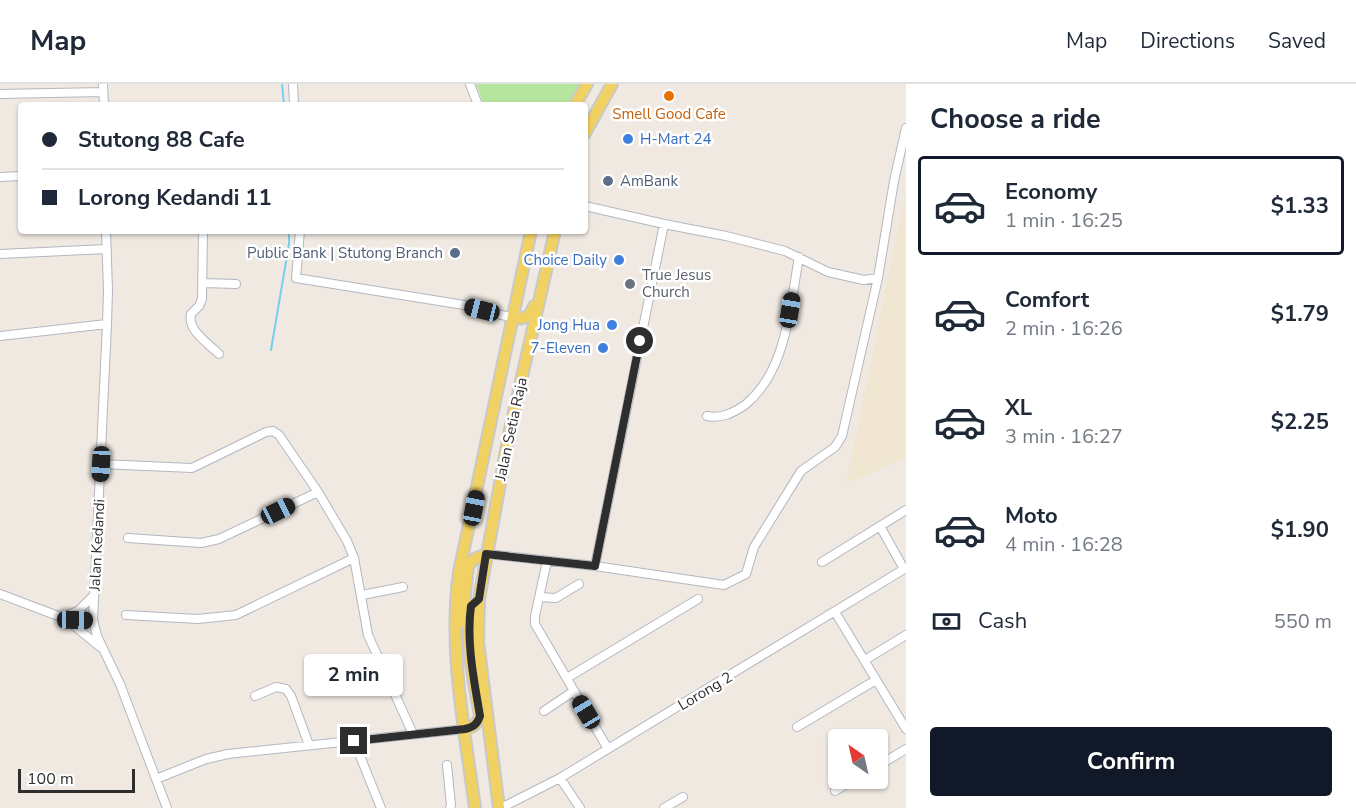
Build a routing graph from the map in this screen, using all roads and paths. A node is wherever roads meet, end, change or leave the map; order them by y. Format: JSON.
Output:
{"nodes":[{"id":1,"x":292,"y":84,"type":"edge"},
{"id":2,"x":470,"y":84,"type":"edge"},
{"id":3,"x":587,"y":84,"type":"edge"},
{"id":4,"x":612,"y":84,"type":"edge"},
{"id":5,"x":103,"y":88,"type":"edge"},
{"id":6,"x":0,"y":94,"type":"edge"},
{"id":7,"x":294,"y":102,"type":"edge"},
{"id":8,"x":477,"y":102,"type":"edge"},
{"id":9,"x":577,"y":102,"type":"edge"},
{"id":10,"x":588,"y":128,"type":"edge"},
{"id":11,"x":906,"y":128,"type":"edge"},
{"id":12,"x":18,"y":176,"type":"edge"},
{"id":13,"x":0,"y":177,"type":"edge"},
{"id":14,"x":588,"y":207,"type":"edge"},
{"id":15,"x":664,"y":224,"type":"junction"},
{"id":16,"x":106,"y":234,"type":"edge"},
{"id":17,"x":202,"y":234,"type":"edge"},
{"id":18,"x":300,"y":234,"type":"edge"},
{"id":19,"x":530,"y":234,"type":"edge"},
{"id":20,"x":554,"y":234,"type":"edge"},
{"id":21,"x":107,"y":249,"type":"junction"},
{"id":22,"x":0,"y":254,"type":"edge"},
{"id":23,"x":799,"y":257,"type":"junction"},
{"id":24,"x":545,"y":274,"type":"junction"},
{"id":25,"x":878,"y":278,"type":"junction"},
{"id":26,"x":864,"y":280,"type":"junction"},
{"id":27,"x":203,"y":283,"type":"junction"},
{"id":28,"x":236,"y":284,"type":"dead end"},
{"id":29,"x":875,"y":288,"type":"junction"},
{"id":30,"x":513,"y":318,"type":"junction"},
{"id":31,"x":107,"y":324,"type":"junction"},
{"id":32,"x":0,"y":336,"type":"edge"},
{"id":33,"x":219,"y":354,"type":"dead end"},
{"id":34,"x":707,"y":416,"type":"dead end"},
{"id":35,"x":101,"y":464,"type":"junction"},
{"id":36,"x":318,"y":492,"type":"junction"},
{"id":37,"x":906,"y":510,"type":"edge"},
{"id":38,"x":880,"y":526,"type":"junction"},
{"id":39,"x":128,"y":538,"type":"dead end"},
{"id":40,"x":486,"y":554,"type":"junction"},
{"id":41,"x":354,"y":558,"type":"junction"},
{"id":42,"x":547,"y":561,"type":"junction"},
{"id":43,"x":822,"y":562,"type":"dead end"},
{"id":44,"x":595,"y":566,"type":"junction"},
{"id":45,"x":905,"y":569,"type":"edge"},
{"id":46,"x":579,"y":584,"type":"dead end"},
{"id":47,"x":403,"y":587,"type":"dead end"},
{"id":48,"x":0,"y":594,"type":"edge"},
{"id":49,"x":362,"y":595,"type":"junction"},
{"id":50,"x":94,"y":596,"type":"junction"},
{"id":51,"x":540,"y":597,"type":"junction"},
{"id":52,"x":479,"y":599,"type":"junction"},
{"id":53,"x":698,"y":599,"type":"dead end"},
{"id":54,"x":835,"y":612,"type":"junction"},
{"id":55,"x":126,"y":615,"type":"dead end"},
{"id":56,"x":57,"y":616,"type":"junction"},
{"id":57,"x":66,"y":619,"type":"junction"},
{"id":58,"x":93,"y":620,"type":"junction"},
{"id":59,"x":906,"y":635,"type":"edge"},
{"id":60,"x":101,"y":648,"type":"junction"},
{"id":61,"x":864,"y":660,"type":"junction"},
{"id":62,"x":567,"y":678,"type":"junction"},
{"id":63,"x":876,"y":680,"type":"junction"},
{"id":64,"x":574,"y":691,"type":"junction"},
{"id":65,"x":255,"y":696,"type":"dead end"},
{"id":66,"x":461,"y":696,"type":"junction"},
{"id":67,"x":544,"y":711,"type":"dead end"},
{"id":68,"x":797,"y":726,"type":"dead end"},
{"id":69,"x":905,"y":726,"type":"edge"},
{"id":70,"x":465,"y":729,"type":"junction"},
{"id":71,"x":413,"y":734,"type":"junction"},
{"id":72,"x":354,"y":741,"type":"junction"},
{"id":73,"x":309,"y":745,"type":"junction"},
{"id":74,"x":608,"y":749,"type":"junction"},
{"id":75,"x":906,"y":749,"type":"edge"},
{"id":76,"x":888,"y":760,"type":"edge"},
{"id":77,"x":447,"y":765,"type":"dead end"},
{"id":78,"x":156,"y":778,"type":"junction"},
{"id":79,"x":560,"y":778,"type":"junction"},
{"id":80,"x":838,"y":789,"type":"edge"},
{"id":81,"x":835,"y":791,"type":"dead end"},
{"id":82,"x":683,"y":796,"type":"dead end"},
{"id":83,"x":167,"y":808,"type":"edge"},
{"id":84,"x":381,"y":808,"type":"edge"},
{"id":85,"x":450,"y":808,"type":"edge"},
{"id":86,"x":475,"y":808,"type":"edge"},
{"id":87,"x":500,"y":808,"type":"edge"},
{"id":88,"x":580,"y":808,"type":"edge"},
{"id":89,"x":664,"y":808,"type":"edge"}],
"edges":[{"from":1,"to":7,"type":"street"},
{"from":2,"to":8,"type":"street"},
{"from":3,"to":9,"type":"main road"},
{"from":4,"to":10,"type":"main road"},
{"from":5,"to":6,"type":"street"},
{"from":11,"to":25,"type":"street"},
{"from":12,"to":13,"type":"street"},
{"from":14,"to":15,"type":"street"},
{"from":15,"to":23,"type":"street"},
{"from":15,"to":44,"type":"street"},
{"from":16,"to":21,"type":"street","name":"Jalan Kedandi"},
{"from":17,"to":27,"type":"street"},
{"from":18,"to":30,"type":"street"},
{"from":19,"to":30,"type":"main road","name":"Jalan Setia Raja"},
{"from":20,"to":24,"type":"main road","name":"Jalan Setia Raja"},
{"from":21,"to":22,"type":"street"},
{"from":21,"to":31,"type":"street","name":"Jalan Kedandi"},
{"from":23,"to":26,"type":"street"},
{"from":23,"to":34,"type":"street"},
{"from":24,"to":30,"type":"main road"},
{"from":24,"to":40,"type":"main road","name":"Jalan Setia Raja"},
{"from":25,"to":26,"type":"street"},
{"from":25,"to":29,"type":"street"},
{"from":26,"to":29,"type":"street"},
{"from":27,"to":28,"type":"street"},
{"from":27,"to":33,"type":"street"},
{"from":29,"to":44,"type":"street"},
{"from":30,"to":66,"type":"main road","name":"Jalan Setia Raja"},
{"from":31,"to":32,"type":"street"},
{"from":31,"to":35,"type":"street","name":"Jalan Kedandi"},
{"from":35,"to":36,"type":"street"},
{"from":35,"to":50,"type":"street","name":"Jalan Kedandi"},
{"from":36,"to":39,"type":"street"},
{"from":36,"to":41,"type":"street"},
{"from":37,"to":38,"type":"street"},
{"from":38,"to":43,"type":"street"},
{"from":38,"to":45,"type":"street"},
{"from":40,"to":42,"type":"street"},
{"from":40,"to":52,"type":"main road","name":"Jalan Setia Raja"},
{"from":40,"to":66,"type":"main road"},
{"from":41,"to":49,"type":"street"},
{"from":41,"to":55,"type":"street"},
{"from":42,"to":44,"type":"street"},
{"from":42,"to":51,"type":"street"},
{"from":45,"to":54,"type":"street","name":"Lorong 2"},
{"from":46,"to":51,"type":"street"},
{"from":47,"to":49,"type":"street"},
{"from":48,"to":56,"type":"street"},
{"from":49,"to":71,"type":"street"},
{"from":50,"to":56,"type":"street"},
{"from":50,"to":58,"type":"street","name":"Jalan Kedandi"},
{"from":51,"to":62,"type":"street"},
{"from":52,"to":70,"type":"main road"},
{"from":52,"to":87,"type":"main road","name":"Jalan Setia Raja"},
{"from":53,"to":62,"type":"street"},
{"from":54,"to":61,"type":"street"},
{"from":54,"to":74,"type":"street","name":"Lorong 2"},
{"from":56,"to":57,"type":"street"},
{"from":57,"to":58,"type":"street"},
{"from":57,"to":60,"type":"street"},
{"from":58,"to":60,"type":"street","name":"Jalan Kedandi"},
{"from":59,"to":61,"type":"street"},
{"from":60,"to":78,"type":"street","name":"Jalan Kedandi"},
{"from":61,"to":63,"type":"street"},
{"from":62,"to":64,"type":"street"},
{"from":63,"to":68,"type":"street"},
{"from":63,"to":69,"type":"street"},
{"from":64,"to":67,"type":"street"},
{"from":64,"to":74,"type":"street"},
{"from":65,"to":73,"type":"street"},
{"from":66,"to":70,"type":"main road","name":"Jalan Setia Raja"},
{"from":70,"to":71,"type":"street"},
{"from":70,"to":86,"type":"main road","name":"Jalan Setia Raja"},
{"from":71,"to":72,"type":"street"},
{"from":72,"to":73,"type":"street"},
{"from":72,"to":84,"type":"street"},
{"from":73,"to":78,"type":"street"},
{"from":74,"to":79,"type":"street","name":"Lorong 2"},
{"from":75,"to":76,"type":"street"},
{"from":77,"to":85,"type":"street"},
{"from":78,"to":83,"type":"street","name":"Jalan Kedandi"},
{"from":79,"to":87,"type":"street","name":"Lorong 2"},
{"from":79,"to":88,"type":"street"},
{"from":80,"to":81,"type":"street"},
{"from":82,"to":89,"type":"street"}]}
